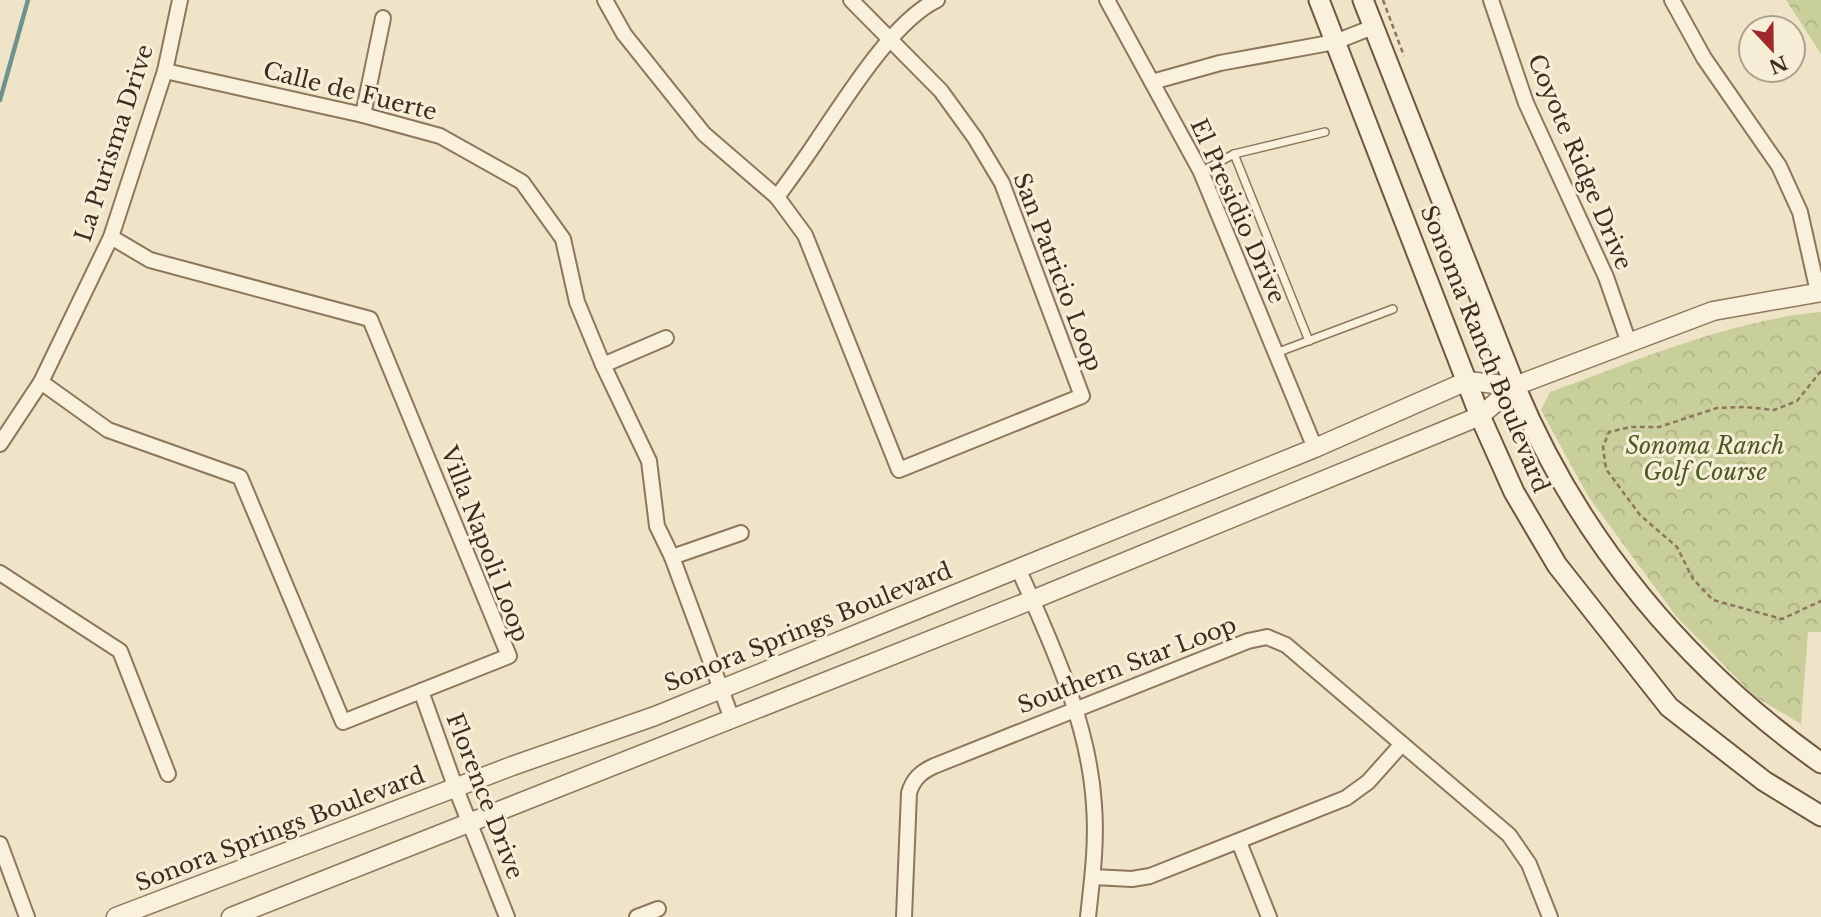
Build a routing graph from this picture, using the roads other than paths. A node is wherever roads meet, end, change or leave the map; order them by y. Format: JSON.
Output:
{"nodes":[{"id":1,"x":180,"y":0,"type":"edge"},
{"id":2,"x":605,"y":0,"type":"edge"},
{"id":3,"x":851,"y":0,"type":"edge"},
{"id":4,"x":937,"y":0,"type":"edge"},
{"id":5,"x":1107,"y":0,"type":"edge"},
{"id":6,"x":1319,"y":0,"type":"edge"},
{"id":7,"x":1363,"y":0,"type":"edge"},
{"id":8,"x":1672,"y":0,"type":"edge"},
{"id":9,"x":1494,"y":1,"type":"edge"},
{"id":10,"x":383,"y":18,"type":"dead end"},
{"id":11,"x":1373,"y":27,"type":"junction"},
{"id":12,"x":891,"y":39,"type":"junction"},
{"id":13,"x":1335,"y":42,"type":"junction"},
{"id":14,"x":164,"y":71,"type":"junction"},
{"id":15,"x":1152,"y":82,"type":"junction"},
{"id":16,"x":363,"y":115,"type":"junction"},
{"id":17,"x":1325,"y":132,"type":"dead end"},
{"id":18,"x":1234,"y":154,"type":"junction"},
{"id":19,"x":1201,"y":172,"type":"junction"},
{"id":20,"x":777,"y":197,"type":"junction"},
{"id":21,"x":111,"y":237,"type":"junction"},
{"id":22,"x":1820,"y":292,"type":"edge"},
{"id":23,"x":1393,"y":309,"type":"dead end"},
{"id":24,"x":666,"y":338,"type":"dead end"},
{"id":25,"x":1309,"y":341,"type":"junction"},
{"id":26,"x":1629,"y":342,"type":"junction"},
{"id":27,"x":1276,"y":353,"type":"junction"},
{"id":28,"x":603,"y":365,"type":"junction"},
{"id":29,"x":1467,"y":381,"type":"junction"},
{"id":30,"x":41,"y":382,"type":"junction"},
{"id":31,"x":1515,"y":386,"type":"junction"},
{"id":32,"x":1480,"y":415,"type":"junction"},
{"id":33,"x":0,"y":444,"type":"edge"},
{"id":34,"x":1315,"y":448,"type":"junction"},
{"id":35,"x":741,"y":533,"type":"dead end"},
{"id":36,"x":672,"y":557,"type":"junction"},
{"id":37,"x":1017,"y":568,"type":"junction"},
{"id":38,"x":0,"y":573,"type":"edge"},
{"id":39,"x":1032,"y":600,"type":"junction"},
{"id":40,"x":721,"y":689,"type":"junction"},
{"id":41,"x":421,"y":691,"type":"junction"},
{"id":42,"x":1075,"y":709,"type":"junction"},
{"id":43,"x":732,"y":719,"type":"junction"},
{"id":44,"x":1402,"y":744,"type":"junction"},
{"id":45,"x":1821,"y":763,"type":"edge"},
{"id":46,"x":168,"y":774,"type":"dead end"},
{"id":47,"x":456,"y":789,"type":"junction"},
{"id":48,"x":1821,"y":816,"type":"edge"},
{"id":49,"x":469,"y":822,"type":"junction"},
{"id":50,"x":1240,"y":842,"type":"junction"},
{"id":51,"x":0,"y":844,"type":"edge"},
{"id":52,"x":1093,"y":877,"type":"junction"},
{"id":53,"x":658,"y":909,"type":"dead end"},
{"id":54,"x":27,"y":917,"type":"edge"},
{"id":55,"x":116,"y":917,"type":"edge"},
{"id":56,"x":231,"y":917,"type":"edge"},
{"id":57,"x":507,"y":917,"type":"edge"},
{"id":58,"x":637,"y":917,"type":"edge"},
{"id":59,"x":904,"y":917,"type":"edge"},
{"id":60,"x":1088,"y":917,"type":"edge"},
{"id":61,"x":1269,"y":917,"type":"edge"},
{"id":62,"x":1550,"y":917,"type":"edge"}],
"edges":[{"from":1,"to":14,"type":"street","name":"La Purisma Drive"},
{"from":2,"to":20,"type":"street"},
{"from":3,"to":12,"type":"street"},
{"from":4,"to":12,"type":"street"},
{"from":5,"to":15,"type":"street","name":"El Presidio Drive"},
{"from":6,"to":13,"type":"main road","name":"Sonoma Ranch Boulevard"},
{"from":7,"to":11,"type":"main road","name":"Sonoma Ranch Boulevard"},
{"from":8,"to":22,"type":"street"},
{"from":9,"to":26,"type":"street","name":"Coyote Ridge Drive"},
{"from":10,"to":16,"type":"street"},
{"from":11,"to":13,"type":"street"},
{"from":11,"to":31,"type":"main road","name":"Sonoma Ranch Boulevard"},
{"from":12,"to":20,"type":"street"},
{"from":12,"to":20,"type":"street","name":"San Patricio Loop"},
{"from":13,"to":15,"type":"street"},
{"from":13,"to":29,"type":"main road","name":"Sonoma Ranch Boulevard"},
{"from":14,"to":16,"type":"street","name":"Calle de Fuerte"},
{"from":14,"to":21,"type":"street","name":"La Purisma Drive"},
{"from":15,"to":19,"type":"street","name":"El Presidio Drive"},
{"from":16,"to":28,"type":"street","name":"Calle de Fuerte"},
{"from":17,"to":18,"type":"lane"},
{"from":18,"to":19,"type":"lane"},
{"from":18,"to":25,"type":"lane"},
{"from":19,"to":27,"type":"street","name":"El Presidio Drive"},
{"from":21,"to":30,"type":"street","name":"La Purisma Drive"},
{"from":21,"to":41,"type":"street","name":"Villa Napoli Loop"},
{"from":22,"to":26,"type":"street","name":"Sonora Springs Boulevard"},
{"from":23,"to":25,"type":"lane"},
{"from":24,"to":28,"type":"street"},
{"from":25,"to":27,"type":"lane"},
{"from":26,"to":31,"type":"street","name":"Sonora Springs Boulevard"},
{"from":27,"to":34,"type":"street","name":"El Presidio Drive"},
{"from":28,"to":36,"type":"street","name":"Calle de Fuerte"},
{"from":29,"to":31,"type":"street","name":"Sonora Springs Boulevard"},
{"from":29,"to":32,"type":"main road","name":"Sonoma Ranch Boulevard"},
{"from":29,"to":34,"type":"street","name":"Sonora Springs Boulevard"},
{"from":30,"to":33,"type":"street","name":"La Purisma Drive"},
{"from":30,"to":41,"type":"street","name":"Villa Napoli Loop"},
{"from":31,"to":32,"type":"street","name":"Sonora Springs Boulevard"},
{"from":31,"to":45,"type":"main road","name":"Sonoma Ranch Boulevard"},
{"from":32,"to":39,"type":"street","name":"Sonora Springs Boulevard"},
{"from":32,"to":48,"type":"main road","name":"Sonoma Ranch Boulevard"},
{"from":34,"to":37,"type":"street","name":"Sonora Springs Boulevard"},
{"from":35,"to":36,"type":"street"},
{"from":36,"to":40,"type":"street","name":"Calle de Fuerte"},
{"from":37,"to":39,"type":"street"},
{"from":37,"to":40,"type":"street","name":"Sonora Springs Boulevard"},
{"from":38,"to":46,"type":"street"},
{"from":39,"to":42,"type":"street"},
{"from":39,"to":43,"type":"street","name":"Sonora Springs Boulevard"},
{"from":40,"to":43,"type":"street","name":"Calle de Fuerte"},
{"from":40,"to":47,"type":"street","name":"Sonora Springs Boulevard"},
{"from":41,"to":47,"type":"street","name":"Florence Drive"},
{"from":42,"to":44,"type":"street","name":"Southern Star Loop"},
{"from":42,"to":52,"type":"street"},
{"from":42,"to":59,"type":"street","name":"Southern Star Loop"},
{"from":43,"to":49,"type":"street","name":"Sonora Springs Boulevard"},
{"from":44,"to":50,"type":"street"},
{"from":44,"to":62,"type":"street","name":"Southern Star Loop"},
{"from":47,"to":49,"type":"street","name":"Florence Drive"},
{"from":47,"to":55,"type":"street","name":"Sonora Springs Boulevard"},
{"from":49,"to":56,"type":"street","name":"Sonora Springs Boulevard"},
{"from":49,"to":57,"type":"street","name":"Florence Drive"},
{"from":50,"to":52,"type":"street"},
{"from":50,"to":61,"type":"street"},
{"from":51,"to":54,"type":"street"},
{"from":52,"to":60,"type":"street"},
{"from":53,"to":58,"type":"street"}]}
